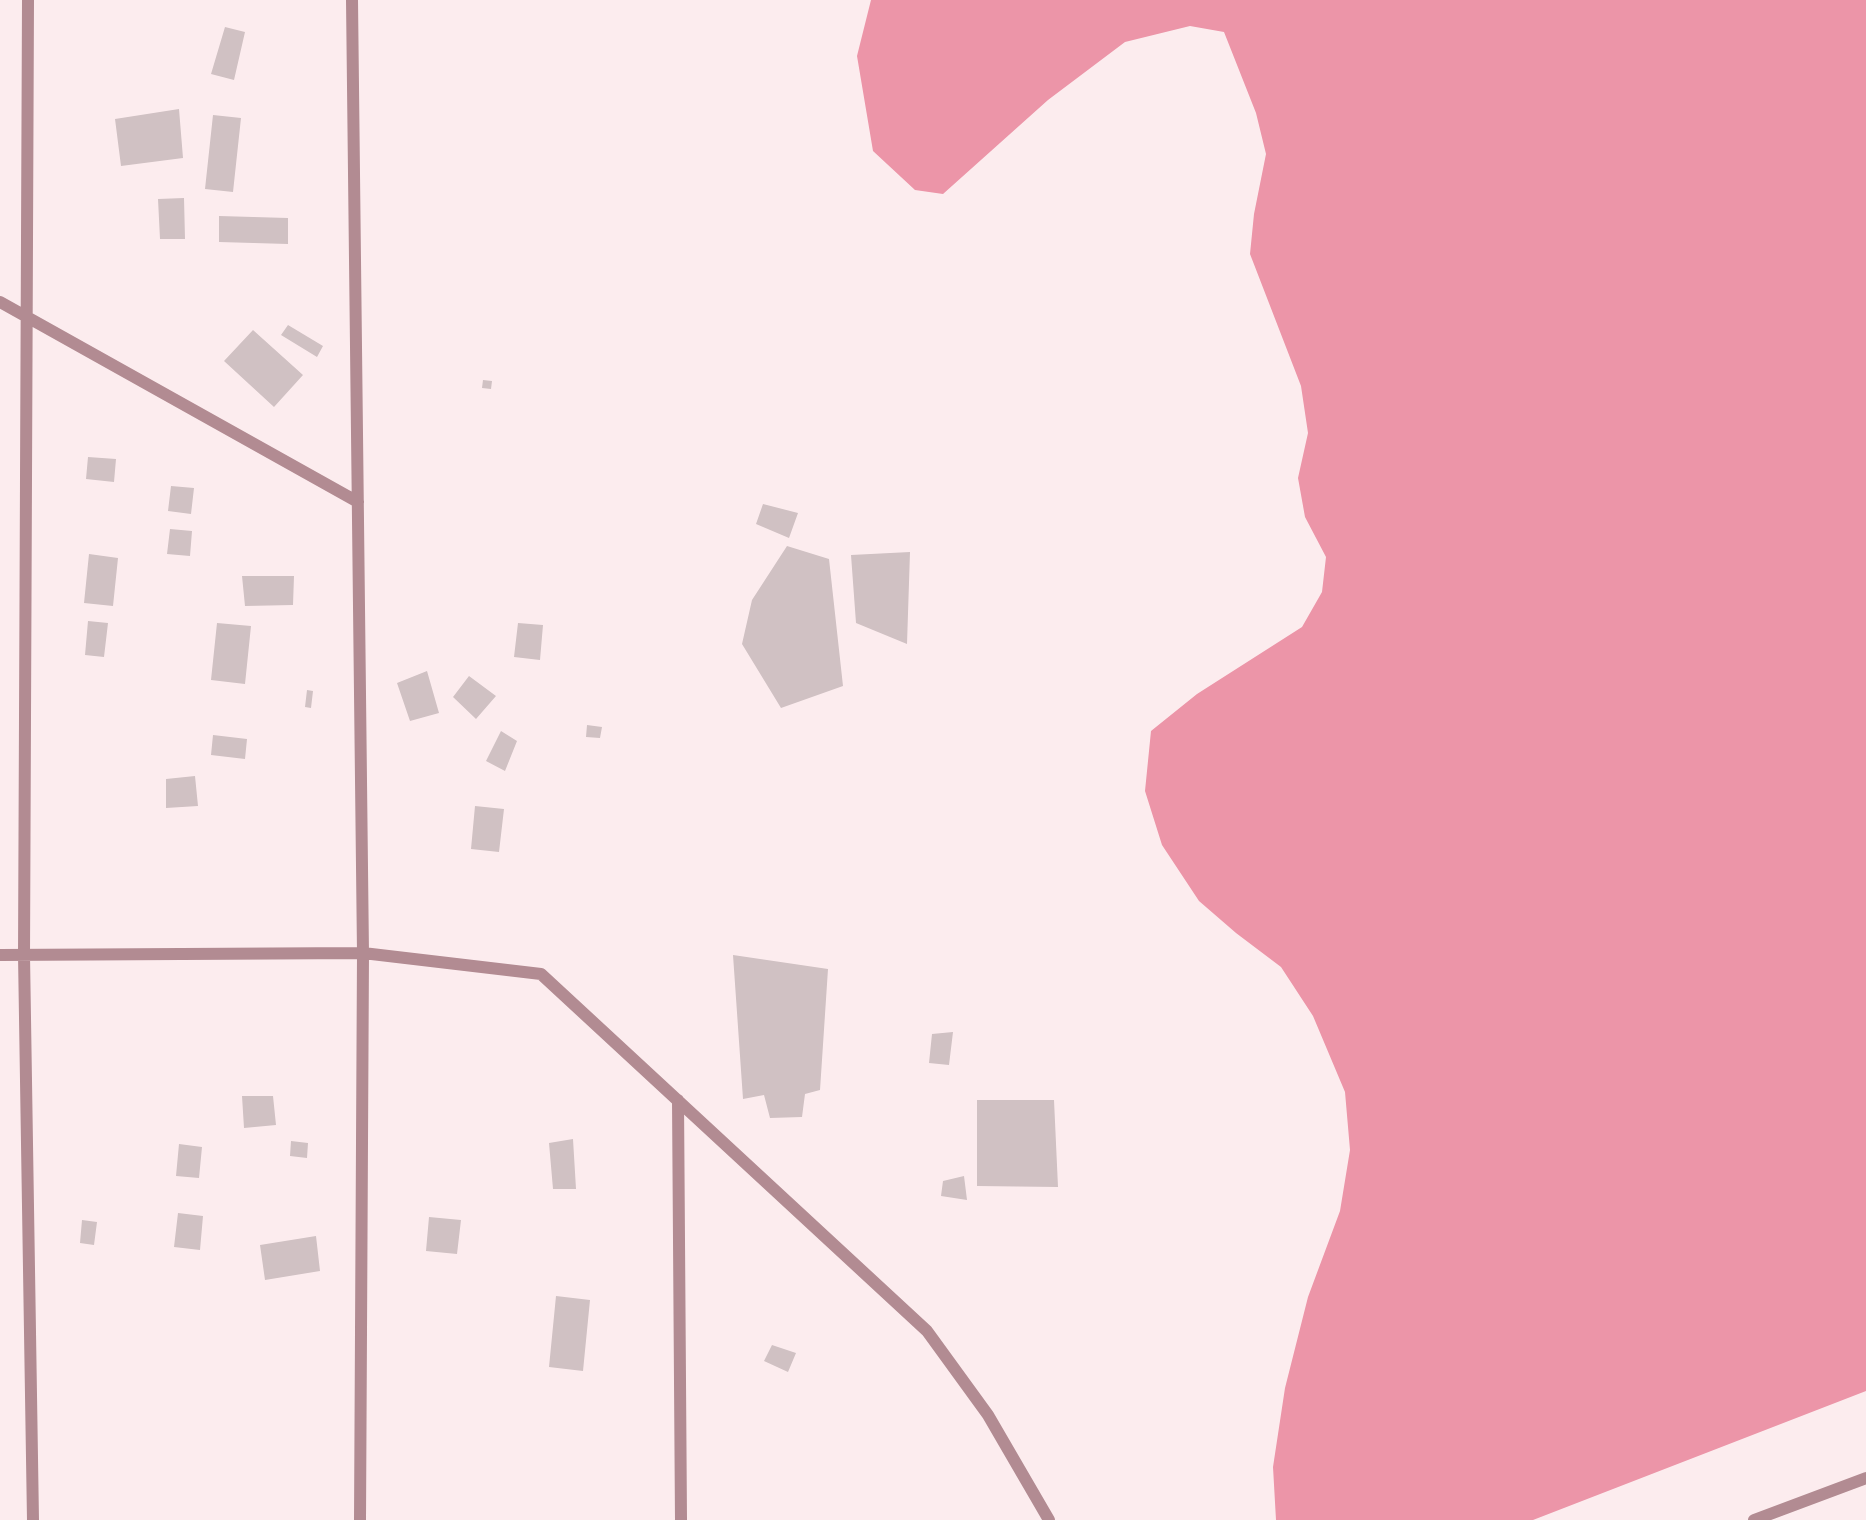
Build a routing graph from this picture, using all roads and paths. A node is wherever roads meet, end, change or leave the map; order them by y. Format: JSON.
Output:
{"nodes":[{"id":1,"x":28,"y":0,"type":"edge"},
{"id":2,"x":352,"y":0,"type":"edge"},
{"id":3,"x":0,"y":302,"type":"edge"},
{"id":4,"x":27,"y":318,"type":"junction"},
{"id":5,"x":358,"y":502,"type":"junction"},
{"id":6,"x":363,"y":953,"type":"junction"},
{"id":7,"x":24,"y":955,"type":"junction"},
{"id":8,"x":0,"y":956,"type":"edge"},
{"id":9,"x":678,"y":1100,"type":"junction"},
{"id":10,"x":1866,"y":1478,"type":"edge"},
{"id":11,"x":33,"y":1520,"type":"edge"},
{"id":12,"x":360,"y":1520,"type":"edge"},
{"id":13,"x":681,"y":1520,"type":"edge"},
{"id":14,"x":1049,"y":1520,"type":"edge"},
{"id":15,"x":1754,"y":1520,"type":"edge"}],
"edges":[{"from":1,"to":4,"type":"street"},
{"from":2,"to":5,"type":"street"},
{"from":3,"to":4,"type":"street"},
{"from":4,"to":5,"type":"street"},
{"from":4,"to":7,"type":"street"},
{"from":5,"to":6,"type":"street"},
{"from":6,"to":7,"type":"street"},
{"from":6,"to":9,"type":"street"},
{"from":6,"to":12,"type":"street"},
{"from":7,"to":8,"type":"street"},
{"from":7,"to":11,"type":"street"},
{"from":9,"to":13,"type":"street"},
{"from":9,"to":14,"type":"street"},
{"from":10,"to":15,"type":"street"}]}
